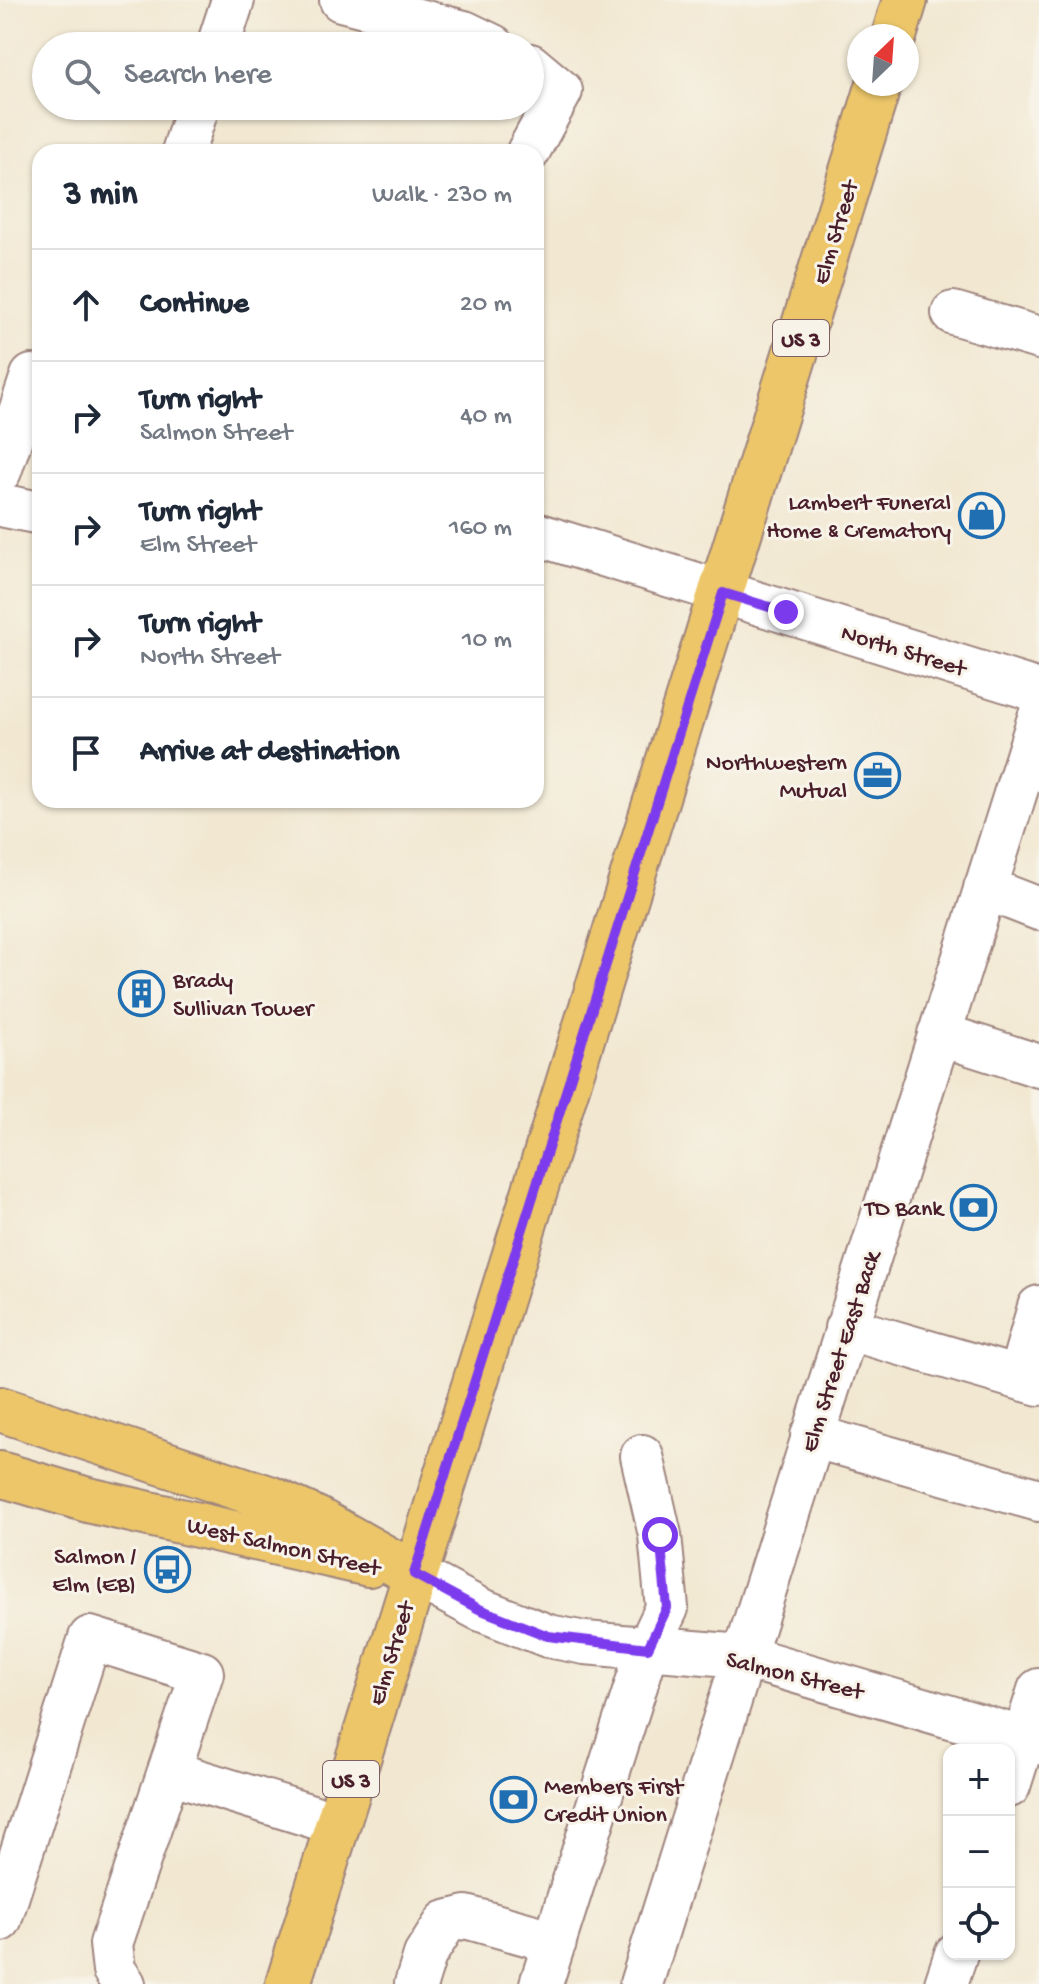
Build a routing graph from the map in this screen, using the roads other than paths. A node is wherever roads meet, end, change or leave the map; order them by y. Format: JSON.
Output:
{"nodes":[{"id":1,"x":233,"y":0,"type":"edge"},
{"id":2,"x":341,"y":0,"type":"edge"},
{"id":3,"x":905,"y":0,"type":"edge"},
{"id":4,"x":898,"y":24,"type":"edge"},
{"id":5,"x":223,"y":32,"type":"edge"},
{"id":6,"x":464,"y":32,"type":"edge"},
{"id":7,"x":544,"y":77,"type":"edge"},
{"id":8,"x":875,"y":96,"type":"edge"},
{"id":9,"x":193,"y":120,"type":"edge"},
{"id":10,"x":186,"y":144,"type":"edge"},
{"id":11,"x":532,"y":144,"type":"edge"},
{"id":12,"x":953,"y":313,"type":"dead end"},
{"id":13,"x":1039,"y":338,"type":"edge"},
{"id":14,"x":24,"y":374,"type":"edge"},
{"id":15,"x":0,"y":471,"type":"edge"},
{"id":16,"x":0,"y":505,"type":"edge"},
{"id":17,"x":32,"y":511,"type":"edge"},
{"id":18,"x":544,"y":537,"type":"edge"},
{"id":19,"x":723,"y":593,"type":"junction"},
{"id":20,"x":1039,"y":691,"type":"edge"},
{"id":21,"x":1039,"y":718,"type":"edge"},
{"id":22,"x":985,"y":888,"type":"junction"},
{"id":23,"x":1039,"y":909,"type":"edge"},
{"id":24,"x":939,"y":1034,"type":"junction"},
{"id":25,"x":1039,"y":1066,"type":"edge"},
{"id":26,"x":1039,"y":1307,"type":"edge"},
{"id":27,"x":846,"y":1328,"type":"junction"},
{"id":28,"x":1029,"y":1381,"type":"edge"},
{"id":29,"x":0,"y":1409,"type":"edge"},
{"id":30,"x":812,"y":1436,"type":"junction"},
{"id":31,"x":642,"y":1456,"type":"dead end"},
{"id":32,"x":0,"y":1474,"type":"edge"},
{"id":33,"x":1039,"y":1500,"type":"edge"},
{"id":34,"x":414,"y":1574,"type":"junction"},
{"id":35,"x":648,"y":1648,"type":"junction"},
{"id":36,"x":742,"y":1656,"type":"junction"},
{"id":37,"x":1039,"y":1690,"type":"edge"},
{"id":38,"x":1032,"y":1741,"type":"edge"},
{"id":39,"x":170,"y":1772,"type":"junction"},
{"id":40,"x":1015,"y":1774,"type":"edge"},
{"id":41,"x":337,"y":1824,"type":"junction"},
{"id":42,"x":0,"y":1920,"type":"edge"},
{"id":43,"x":555,"y":1942,"type":"junction"},
{"id":44,"x":954,"y":1960,"type":"edge"},
{"id":45,"x":124,"y":1984,"type":"edge"},
{"id":46,"x":288,"y":1984,"type":"edge"},
{"id":47,"x":416,"y":1984,"type":"edge"},
{"id":48,"x":541,"y":1984,"type":"edge"},
{"id":49,"x":641,"y":1984,"type":"edge"},
{"id":50,"x":946,"y":1984,"type":"edge"}],
"edges":[{"from":1,"to":5,"type":"street"},
{"from":2,"to":6,"type":"street"},
{"from":3,"to":4,"type":"main road"},
{"from":7,"to":11,"type":"street"},
{"from":8,"to":19,"type":"main road","name":"Elm Street","number":"US 3"},
{"from":9,"to":10,"type":"street"},
{"from":12,"to":13,"type":"street"},
{"from":14,"to":15,"type":"street"},
{"from":16,"to":17,"type":"street"},
{"from":18,"to":19,"type":"street","name":"North Street"},
{"from":19,"to":20,"type":"street","name":"North Street"},
{"from":19,"to":34,"type":"main road","name":"Elm Street","number":"US 3"},
{"from":21,"to":22,"type":"street","name":"Elm Street East Back"},
{"from":22,"to":23,"type":"street"},
{"from":22,"to":24,"type":"street","name":"Elm Street East Back"},
{"from":24,"to":25,"type":"street"},
{"from":24,"to":27,"type":"street","name":"Elm Street East Back"},
{"from":26,"to":28,"type":"street"},
{"from":27,"to":28,"type":"street"},
{"from":27,"to":30,"type":"street","name":"Elm Street East Back"},
{"from":29,"to":34,"type":"main road","name":"West Salmon Street"},
{"from":30,"to":33,"type":"street"},
{"from":30,"to":36,"type":"street","name":"Elm Street East Back"},
{"from":31,"to":35,"type":"street"},
{"from":32,"to":34,"type":"main road","name":"West Salmon Street"},
{"from":34,"to":35,"type":"street","name":"Salmon Street"},
{"from":34,"to":41,"type":"main road","name":"Elm Street","number":"US 3"},
{"from":35,"to":36,"type":"street","name":"Salmon Street"},
{"from":35,"to":43,"type":"street"},
{"from":36,"to":38,"type":"street","name":"Salmon Street"},
{"from":36,"to":49,"type":"street","name":"Elm Street East Back"},
{"from":37,"to":38,"type":"street"},
{"from":38,"to":40,"type":"street"},
{"from":39,"to":41,"type":"street"},
{"from":39,"to":42,"type":"street"},
{"from":39,"to":45,"type":"street"},
{"from":41,"to":46,"type":"main road","name":"Elm Street","number":"US 3"},
{"from":43,"to":47,"type":"street"},
{"from":43,"to":48,"type":"street"},
{"from":44,"to":50,"type":"street"}]}
